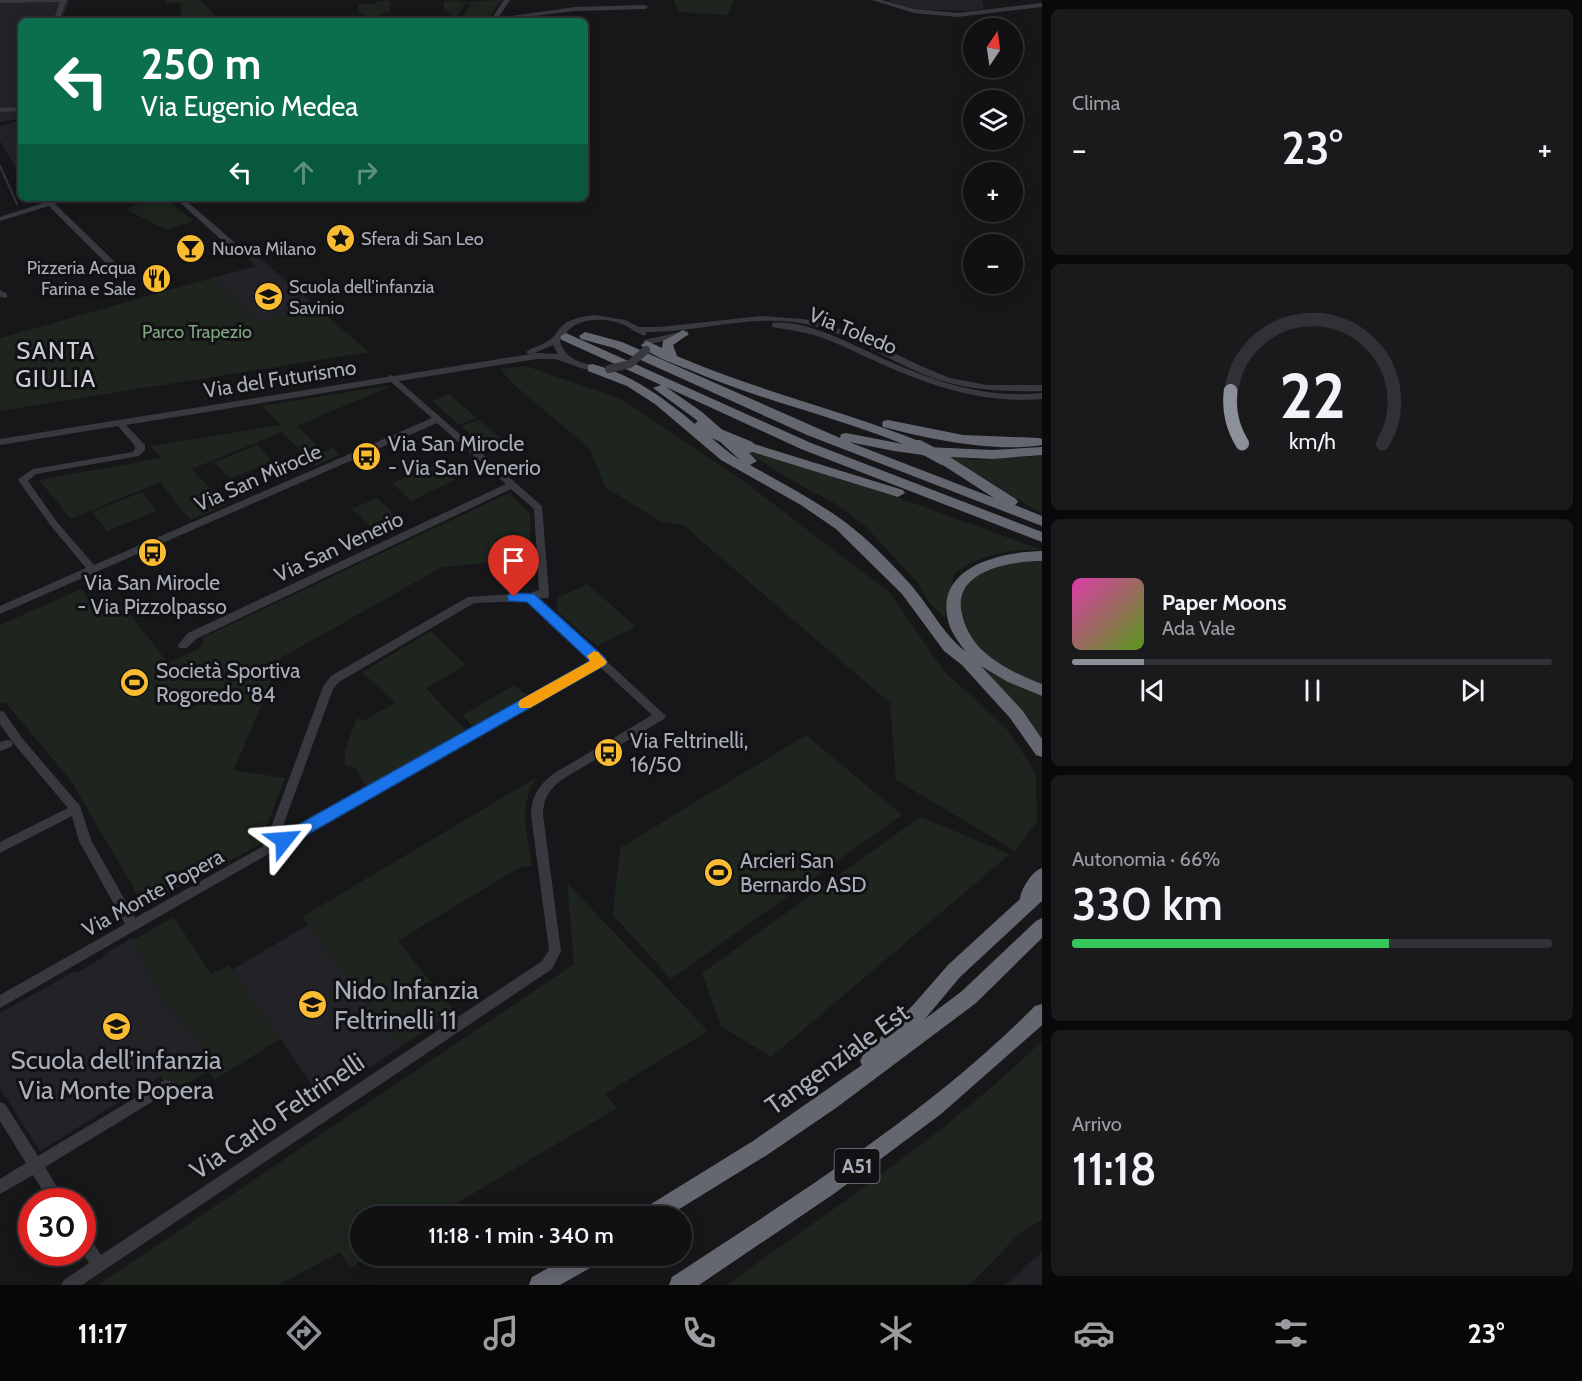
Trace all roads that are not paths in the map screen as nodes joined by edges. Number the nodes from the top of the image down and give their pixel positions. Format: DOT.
graph roads {
  1 [pos="65,0"];
  2 [pos="507,0"];
  3 [pos="878,0"];
  4 [pos="0,2"];
  5 [pos="1042,5"];
  6 [pos="645,7"];
  7 [pos="57,18"];
  8 [pos="495,18"];
  9 [pos="509,18"];
  10 [pos="18,108"];
  11 [pos="0,110"];
  12 [pos="51,201"];
  13 [pos="181,201"];
  14 [pos="0,217"];
  15 [pos="238,250"];
  16 [pos="114,266"];
  17 [pos="639,329"];
  18 [pos="679,331"];
  19 [pos="565,333"];
  20 [pos="585,336"];
  21 [pos="647,346"];
  22 [pos="599,352"];
  23 [pos="671,357"];
  24 [pos="566,359"];
  25 [pos="592,368"];
  26 [pos="390,377"];
  27 [pos="644,379"];
  28 [pos="1042,388"];
  29 [pos="1042,396"];
  30 [pos="657,400"];
  31 [pos="782,400"];
  32 [pos="777,416"];
  33 [pos="438,419"];
  34 [pos="120,423"];
  35 [pos="0,435"];
  36 [pos="0,442"];
  37 [pos="1042,442"];
  38 [pos="1042,451"];
  39 [pos="513,484"];
  40 [pos="1042,520"];
  41 [pos="1042,528"];
  42 [pos="1000,529"];
  43 [pos="1042,537"];
  44 [pos="1042,545"];
  45 [pos="1042,556"];
  46 [pos="93,570"];
  47 [pos="544,590"];
  48 [pos="530,597"];
  49 [pos="0,610"];
  50 [pos="544,611"];
  51 [pos="183,645"];
  52 [pos="967,661"];
  53 [pos="600,662"];
  54 [pos="1042,690"];
  55 [pos="0,715"];
  56 [pos="1042,751"];
  57 [pos="76,809"];
  58 [pos="274,836"];
  59 [pos="0,848"];
  60 [pos="1042,875"];
  61 [pos="1042,890"];
  62 [pos="1016,916"];
  63 [pos="133,926"];
  64 [pos="1042,926"];
  65 [pos="0,1002"];
  66 [pos="1042,1012"];
  67 [pos="1042,1021"];
  68 [pos="1023,1033"];
  69 [pos="165,1086"];
  70 [pos="829,1101"];
  71 [pos="0,1109"];
  72 [pos="35,1165"];
  73 [pos="0,1187"];
  74 [pos="50,1188"];
  75 [pos="666,1206"];
  76 [pos="96,1261"];
  77 [pos="98,1264"];
  78 [pos="572,1266"];
  79 [pos="69,1285"];
  80 [pos="540,1285"];
  81 [pos="680,1285"];
  1 -- 4 [label="street"];
  1 -- 7 [label="street"];
  2 -- 8 [label="street"];
  3 -- 5 [label="street"];
  6 -- 9 [label="street"];
  10 -- 11 [label="street"];
  12 -- 14 [label="street"];
  12 -- 16 [label="street"];
  13 -- 15 [label="street"];
  17 -- 18 [label="street, Via Toledo"];
  17 -- 19 [label="street, Via del Futurismo"];
  17 -- 21 [label="street"];
  18 -- 21 [label="street, Via Toledo"];
  18 -- 23 [label="highway"];
  18 -- 28 [label="street, Via Toledo"];
  18 -- 29 [label="street, Via Toledo"];
  19 -- 20 [label="highway"];
  19 -- 22 [label="highway"];
  19 -- 24 [label="street"];
  19 -- 26 [label="street, Via del Futurismo"];
  20 -- 32 [label="highway"];
  20 -- 41 [label="highway"];
  21 -- 23 [label="highway"];
  21 -- 25 [label="street, Via del Futurismo, bridge"];
  22 -- 27 [label="highway"];
  22 -- 43 [label="highway"];
  23 -- 31 [label="highway"];
  24 -- 25 [label="street, Via del Futurismo"];
  24 -- 26 [label="street, Via del Futurismo"];
  25 -- 30 [label="highway"];
  26 -- 33 [label="street"];
  26 -- 34 [label="street, Via del Futurismo"];
  26 -- 35 [label="street, Via del Futurismo"];
  27 -- 42 [label="highway"];
  27 -- 52 [label="highway"];
  30 -- 42 [label="highway, bridge"];
  30 -- 52 [label="highway"];
  31 -- 37 [label="highway"];
  31 -- 40 [label="highway, bridge"];
  32 -- 38 [label="highway"];
  32 -- 40 [label="highway"];
  33 -- 39 [label="street"];
  33 -- 46 [label="street, Via San Mirocle"];
  34 -- 36 [label="street, Via del Futurismo"];
  34 -- 46 [label="street"];
  39 -- 47 [label="street"];
  39 -- 51 [label="street, Via San Venerio"];
  42 -- 44 [label="highway"];
  45 -- 54 [label="highway"];
  46 -- 49 [label="street, Via San Mirocle"];
  47 -- 48 [label="street"];
  47 -- 50 [label="street"];
  48 -- 50 [label="street"];
  48 -- 58 [label="street"];
  50 -- 53 [label="street"];
  52 -- 56 [label="highway"];
  53 -- 58 [label="street"];
  53 -- 77 [label="street, Via Carlo Feltrinelli"];
  55 -- 57 [label="street"];
  57 -- 59 [label="street"];
  57 -- 63 [label="street"];
  58 -- 63 [label="street, Via Monte Popera"];
  60 -- 62 [label="highway"];
  61 -- 62 [label="highway"];
  62 -- 70 [label="highway"];
  63 -- 65 [label="street, Via Monte Popera"];
  64 -- 70 [label="highway, Tangenziale Est"];
  66 -- 68 [label="highway, A51"];
  67 -- 68 [label="highway"];
  68 -- 81 [label="highway, A51"];
  69 -- 72 [label="street"];
  70 -- 75 [label="highway, Tangenziale Est"];
  71 -- 72 [label="street"];
  72 -- 73 [label="street"];
  72 -- 74 [label="street"];
  76 -- 77 [label="street"];
  77 -- 79 [label="street, Via Carlo Feltrinelli"];
  78 -- 80 [label="highway"];
}
